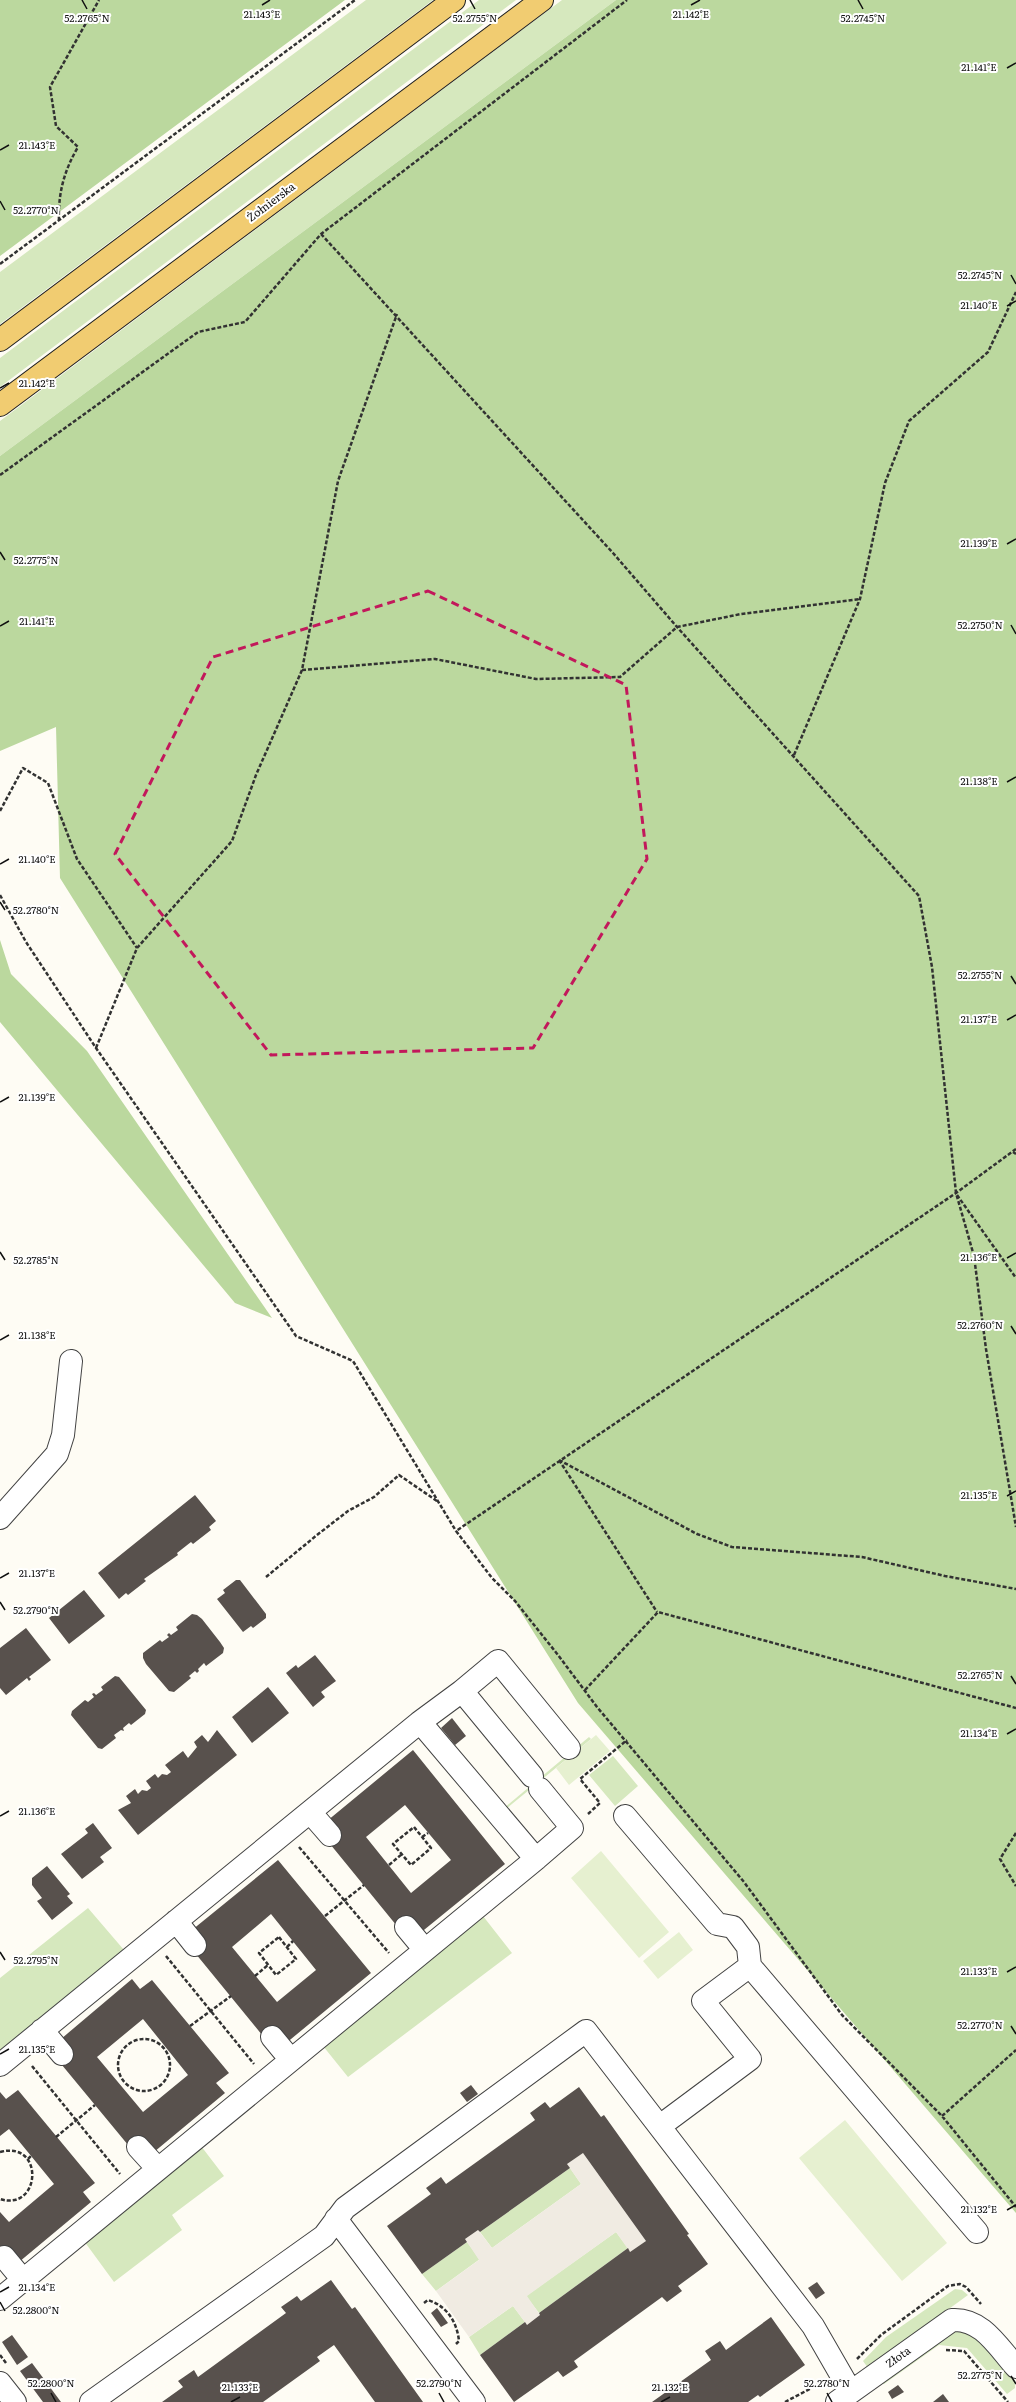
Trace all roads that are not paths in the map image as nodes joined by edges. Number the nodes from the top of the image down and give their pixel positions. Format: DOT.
graph roads {
  1 [pos="454,0"];
  2 [pos="542,0"];
  3 [pos="0,340"];
  4 [pos="0,405"];
  5 [pos="71,1361"];
  6 [pos="0,1518"];
  7 [pos="462,1691"];
  8 [pos="420,1722"];
  9 [pos="569,1748"];
  10 [pos="310,1812"];
  11 [pos="624,1816"];
  12 [pos="330,1835"];
  13 [pos="536,1859"];
  14 [pos="176,1921"];
  15 [pos="406,1927"];
  16 [pos="195,1945"];
  17 [pos="425,1950"];
  18 [pos="750,1966"];
  19 [pos="42,2030"];
  20 [pos="272,2037"];
  21 [pos="62,2054"];
  22 [pos="291,2060"];
  23 [pos="0,2065"];
  24 [pos="660,2126"];
  25 [pos="138,2147"];
  26 [pos="158,2169"];
  27 [pos="336,2219"];
  28 [pos="977,2232"];
  29 [pos="4,2257"];
  30 [pos="24,2280"];
  31 [pos="1,2295"];
  32 [pos="1016,2367"];
  33 [pos="0,2383"];
  34 [pos="843,2398"];
  35 [pos="15,2402"];
  36 [pos="91,2402"];
  37 [pos="474,2402"];
  1 -- 3 [label="main road"];
  2 -- 4 [label="main road, Żołnierska"];
  5 -- 6 [label="street"];
  7 -- 8 [label="street"];
  7 -- 9 [label="street"];
  7 -- 13 [label="street"];
  8 -- 10 [label="street"];
  8 -- 13 [label="street"];
  10 -- 12 [label="street"];
  10 -- 14 [label="street"];
  11 -- 18 [label="street"];
  13 -- 17 [label="street"];
  14 -- 16 [label="street"];
  14 -- 19 [label="street"];
  15 -- 17 [label="street"];
  17 -- 22 [label="street"];
  18 -- 24 [label="street"];
  18 -- 28 [label="street"];
  19 -- 21 [label="street"];
  19 -- 23 [label="street"];
  20 -- 22 [label="street"];
  22 -- 26 [label="street"];
  24 -- 27 [label="street"];
  24 -- 34 [label="street"];
  25 -- 26 [label="street"];
  26 -- 30 [label="street"];
  27 -- 36 [label="street"];
  27 -- 37 [label="street"];
  29 -- 30 [label="street"];
  30 -- 31 [label="street"];
  32 -- 34 [label="street, Złota"];
  33 -- 35 [label="street"];
}
